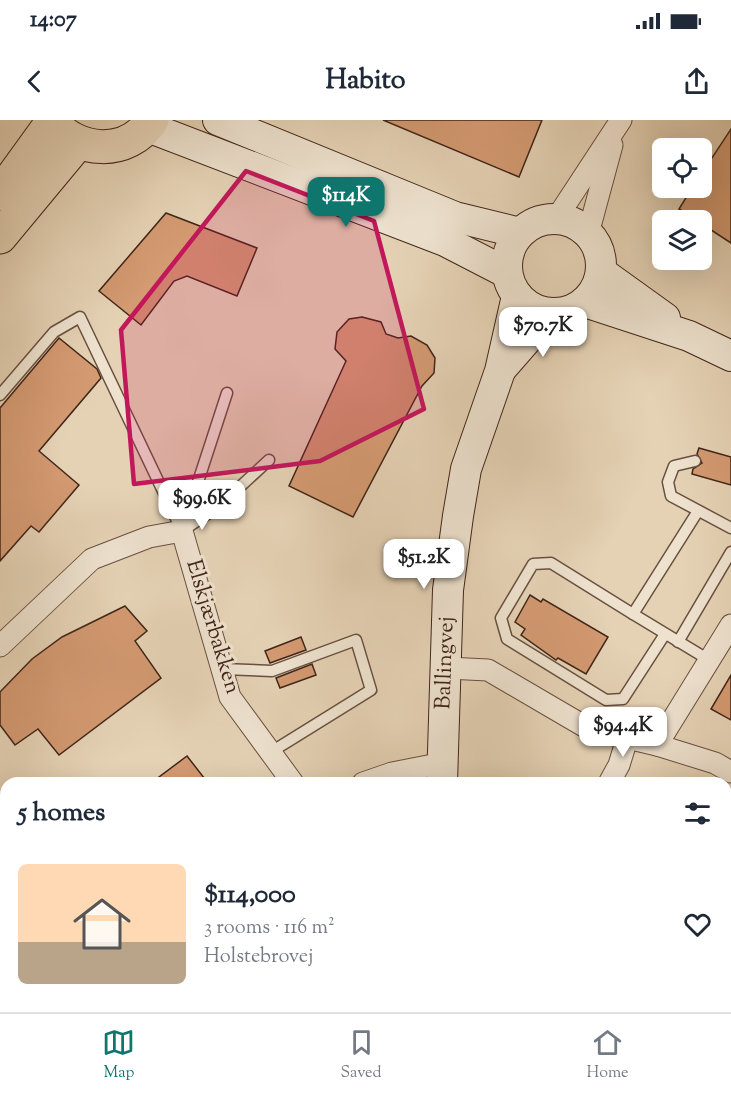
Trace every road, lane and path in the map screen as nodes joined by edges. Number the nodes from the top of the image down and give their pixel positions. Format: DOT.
graph roads {
  1 [pos="218,120"];
  2 [pos="52,121"];
  3 [pos="150,123"];
  4 [pos="619,124"];
  5 [pos="78,143"];
  6 [pos="0,194"];
  7 [pos="556,219"];
  8 [pos="520,233"];
  9 [pos="588,234"];
  10 [pos="0,237"];
  11 [pos="601,272"];
  12 [pos="512,285"];
  13 [pos="585,302"];
  14 [pos="550,313"];
  15 [pos="689,336"];
  16 [pos="731,356"];
  17 [pos="500,371"];
  18 [pos="227,393"];
  19 [pos="0,395"];
  20 [pos="269,460"];
  21 [pos="695,461"];
  22 [pos="698,511"];
  23 [pos="731,528"];
  24 [pos="182,531"];
  25 [pos="731,552"];
  26 [pos="633,614"];
  27 [pos="731,625"];
  28 [pos="665,634"];
  29 [pos="678,642"];
  30 [pos="0,646"];
  31 [pos="709,660"];
  32 [pos="447,668"];
  33 [pos="222,669"];
  34 [pos="627,739"];
  35 [pos="657,745"];
  36 [pos="271,752"];
  37 [pos="731,772"];
  38 [pos="443,773"];
  39 [pos="289,777"];
  40 [pos="379,777"];
  41 [pos="612,777"];
  1 -- 8 [label="main road"];
  2 -- 5 [label="main road"];
  2 -- 6 [label="main road"];
  3 -- 5 [label="main road"];
  3 -- 12 [label="main road"];
  4 -- 7 [label="street"];
  4 -- 9 [label="street"];
  5 -- 10 [label="main road"];
  7 -- 8 [label="main road"];
  7 -- 9 [label="main road"];
  8 -- 12 [label="main road"];
  9 -- 11 [label="main road"];
  11 -- 13 [label="main road"];
  11 -- 15 [label="main road"];
  12 -- 14 [label="main road"];
  12 -- 17 [label="main road, Ballingvej"];
  13 -- 14 [label="main road"];
  13 -- 15 [label="main road"];
  14 -- 17 [label="main road, Ballingvej"];
  15 -- 16 [label="main road"];
  17 -- 32 [label="main road, Ballingvej"];
  18 -- 24 [label="lane"];
  19 -- 24 [label="lane"];
  20 -- 24 [label="lane"];
  21 -- 22 [label="lane"];
  22 -- 23 [label="lane"];
  22 -- 26 [label="lane"];
  24 -- 30 [label="street, Elskjærbakken"];
  24 -- 33 [label="street, Elskjærbakken"];
  25 -- 29 [label="lane"];
  26 -- 28 [label="lane"];
  26 -- 28 [label="lane"];
  27 -- 31 [label="street"];
  28 -- 29 [label="lane"];
  29 -- 31 [label="lane"];
  31 -- 35 [label="street"];
  32 -- 34 [label="street"];
  32 -- 38 [label="main road, Ballingvej"];
  33 -- 36 [label="street, Elskjærbakken"];
  33 -- 36 [label="lane"];
  34 -- 35 [label="street"];
  34 -- 41 [label="street"];
  35 -- 37 [label="street"];
  36 -- 39 [label="street, Elskjærbakken"];
  38 -- 40 [label="street"];
}
